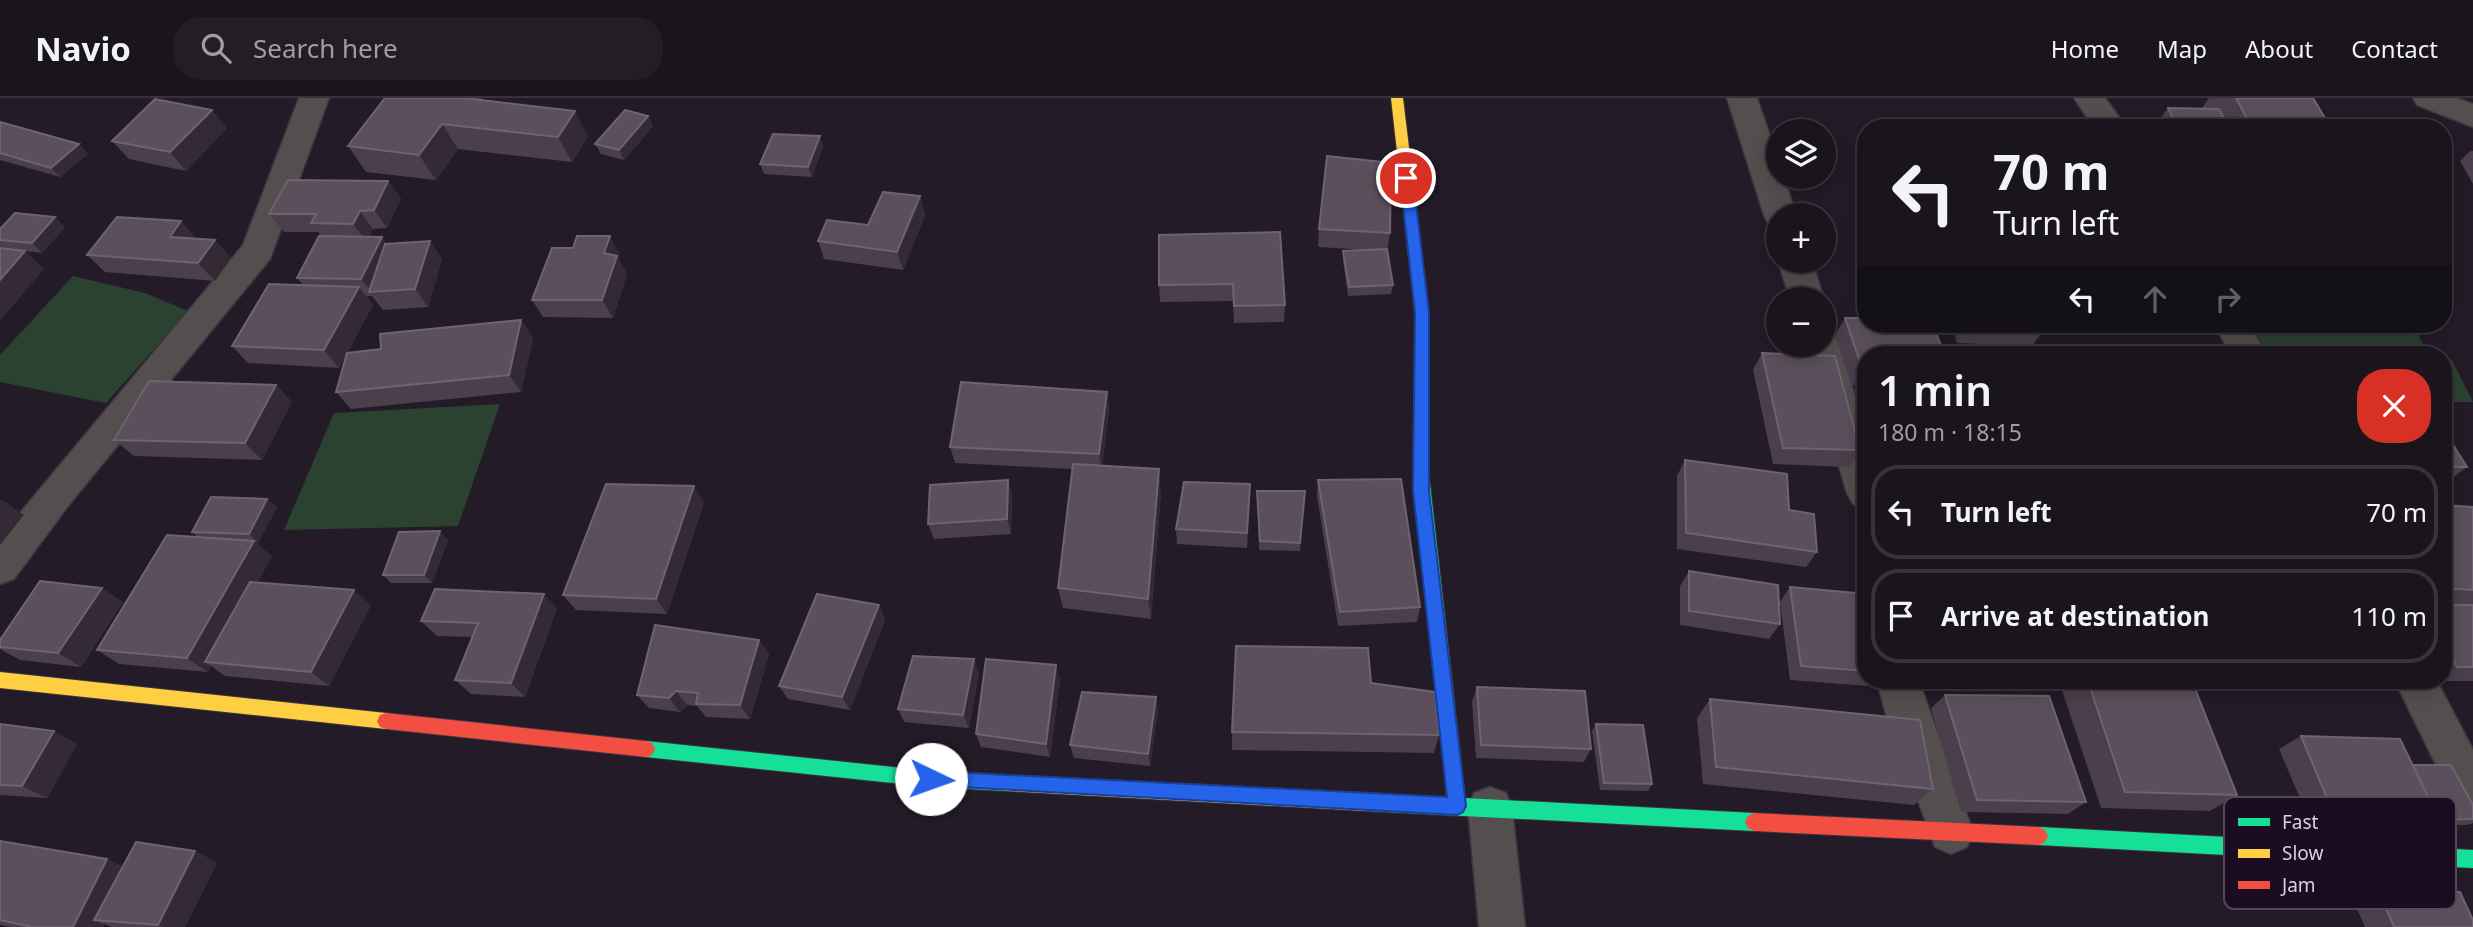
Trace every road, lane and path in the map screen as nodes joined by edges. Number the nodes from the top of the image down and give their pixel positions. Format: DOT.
graph roads {
  1 [pos="314,98"];
  2 [pos="1397,98"];
  3 [pos="1742,98"];
  4 [pos="2089,98"];
  5 [pos="2428,98"];
  6 [pos="2473,116"];
  7 [pos="2104,119"];
  8 [pos="1776,203"];
  9 [pos="1825,357"];
  10 [pos="1857,463"];
  11 [pos="0,567"];
  12 [pos="0,680"];
  13 [pos="1900,689"];
  14 [pos="2420,689"];
  15 [pos="2473,795"];
  16 [pos="1473,807"];
  17 [pos="1951,832"];
  18 [pos="2224,846"];
  19 [pos="1502,927"];
  1 -- 11 [label="street"];
  2 -- 16 [label="street"];
  3 -- 8 [label="street"];
  4 -- 7 [label="street"];
  5 -- 6 [label="street"];
  9 -- 10 [label="street"];
  12 -- 16 [label="street"];
  13 -- 17 [label="street"];
  14 -- 15 [label="street"];
  16 -- 17 [label="street"];
  16 -- 19 [label="street"];
  17 -- 18 [label="street"];
}
